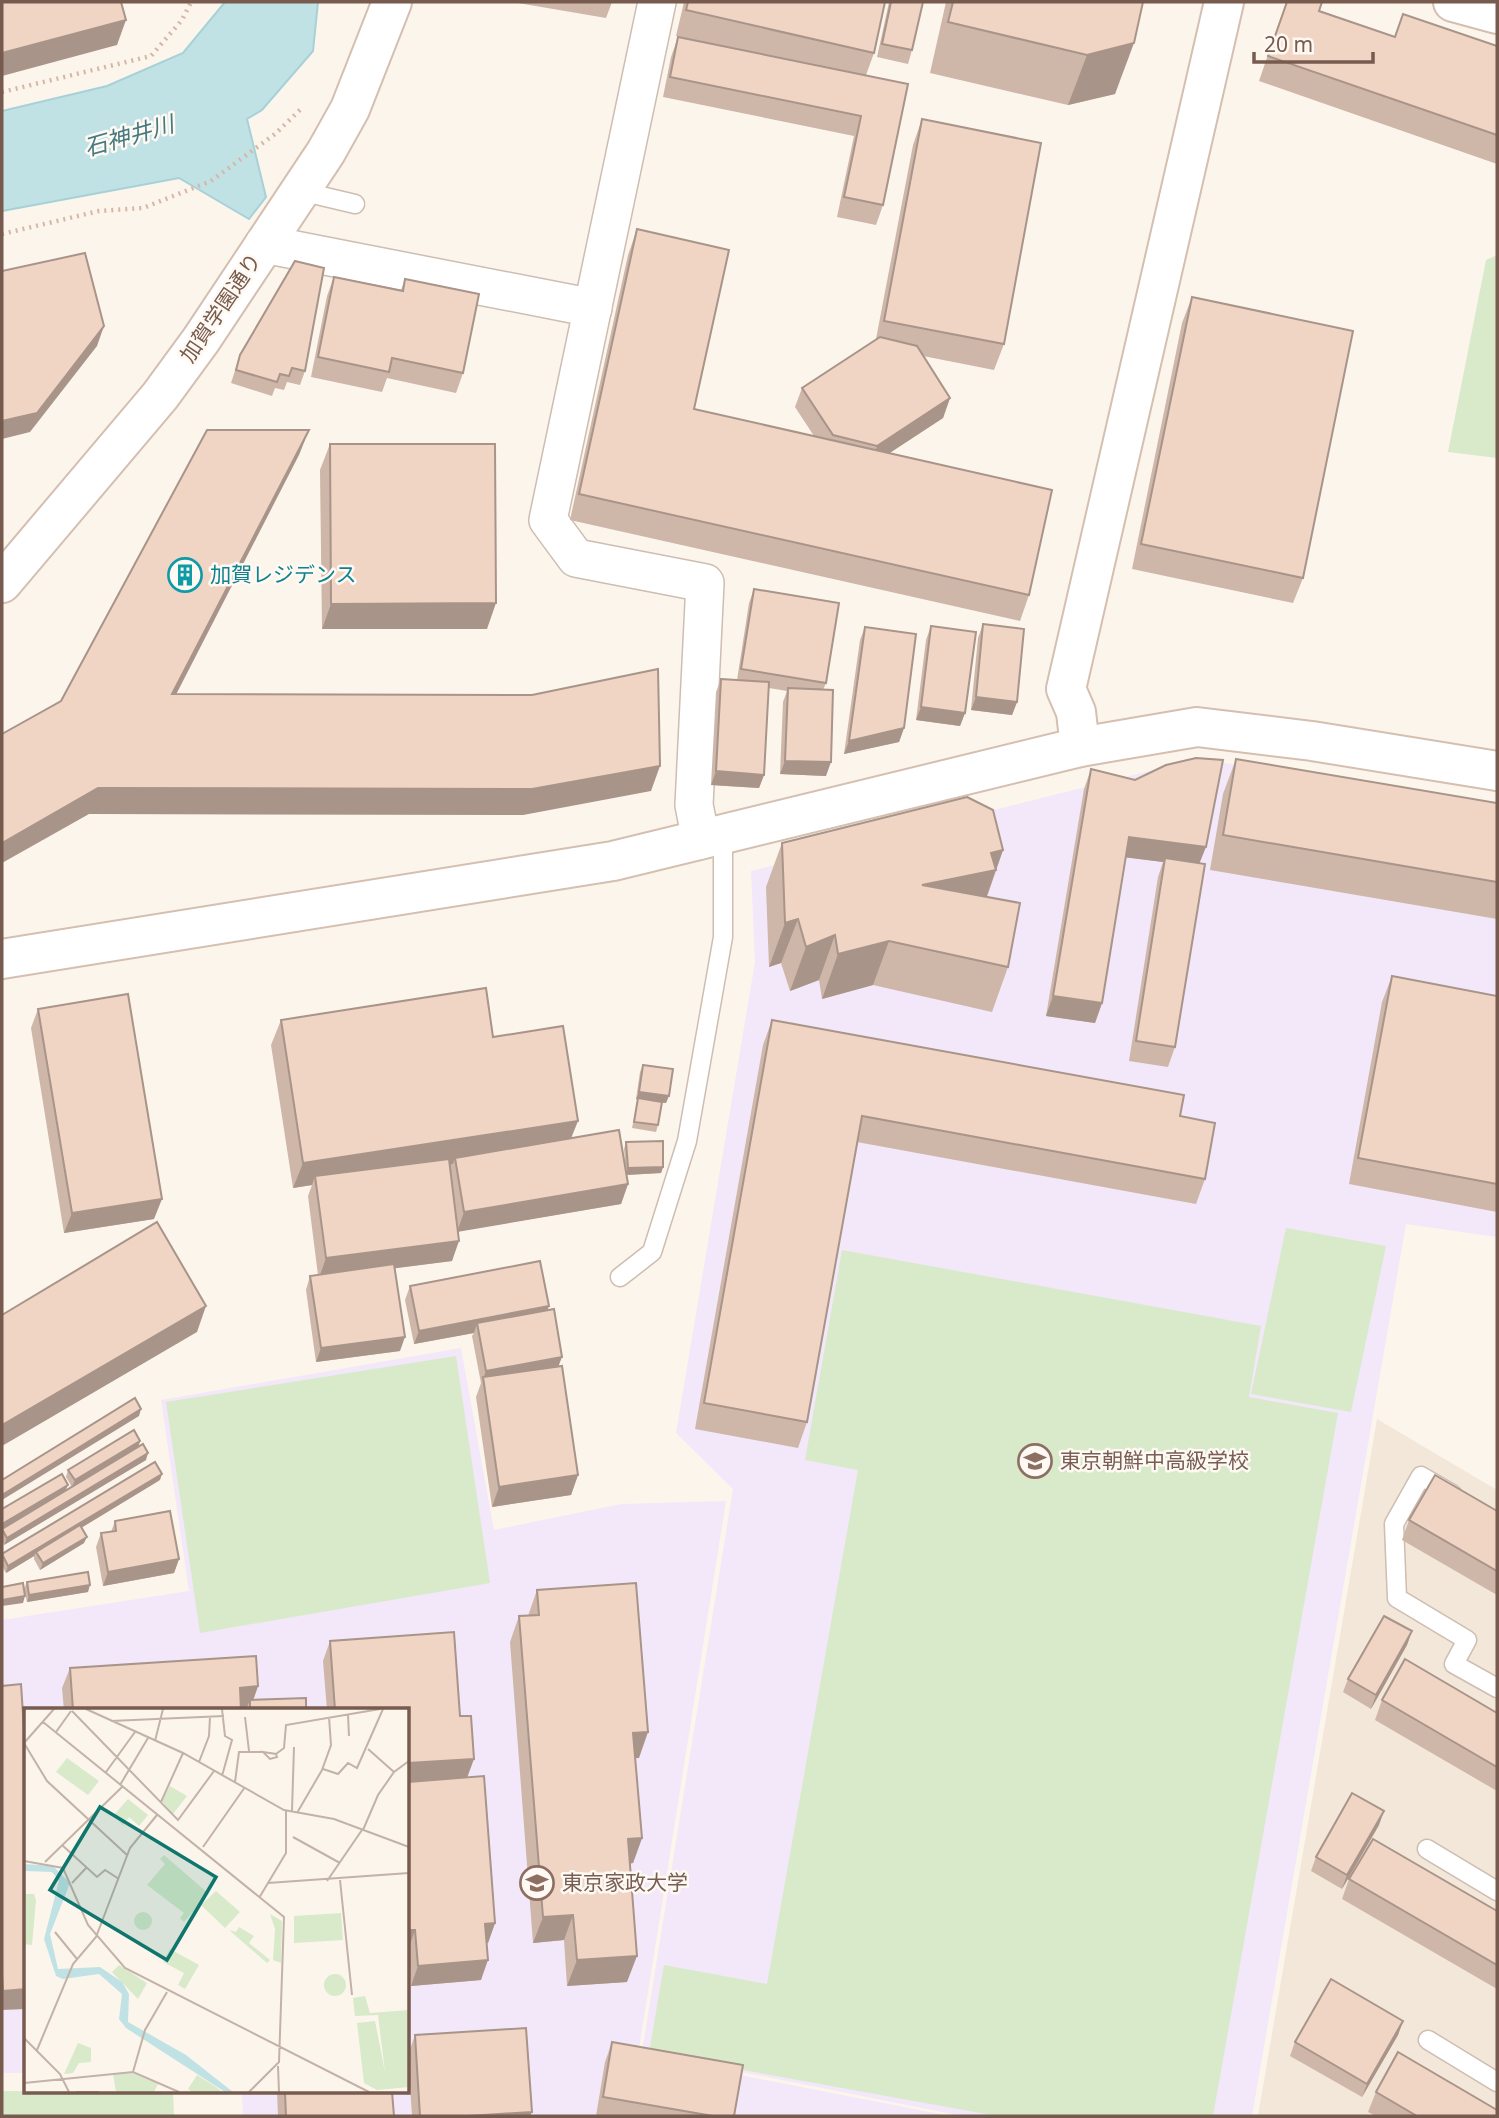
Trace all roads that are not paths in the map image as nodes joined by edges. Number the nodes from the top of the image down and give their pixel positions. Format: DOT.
graph roads {
  1 [pos="392,2"];
  2 [pos="657,2"];
  3 [pos="1224,2"];
  4 [pos="1453,2"];
  5 [pos="1497,14"];
  6 [pos="300,191"];
  7 [pos="355,204"];
  8 [pos="264,244"];
  9 [pos="593,308"];
  10 [pos="2,583"];
  11 [pos="1080,747"];
  12 [pos="1497,771"];
  13 [pos="712,837"];
  14 [pos="2,959"];
  15 [pos="620,1277"];
  16 [pos="1465,1502"];
  17 [pos="1497,1688"];
  18 [pos="1427,1850"];
  19 [pos="1497,1891"];
  20 [pos="1428,2040"];
  21 [pos="1497,2082"];
  1 -- 6 [label="street, 加賀学園通り"];
  2 -- 9 [label="street"];
  3 -- 11 [label="street"];
  4 -- 5 [label="street"];
  6 -- 7 [label="lane"];
  6 -- 8 [label="street, 加賀学園通り"];
  8 -- 9 [label="street"];
  8 -- 10 [label="street, 加賀学園通り"];
  9 -- 13 [label="street"];
  11 -- 12 [label="street"];
  11 -- 13 [label="street"];
  13 -- 14 [label="street"];
  13 -- 15 [label="lane"];
  16 -- 17 [label="lane"];
  18 -- 19 [label="lane"];
  20 -- 21 [label="lane"];
}
